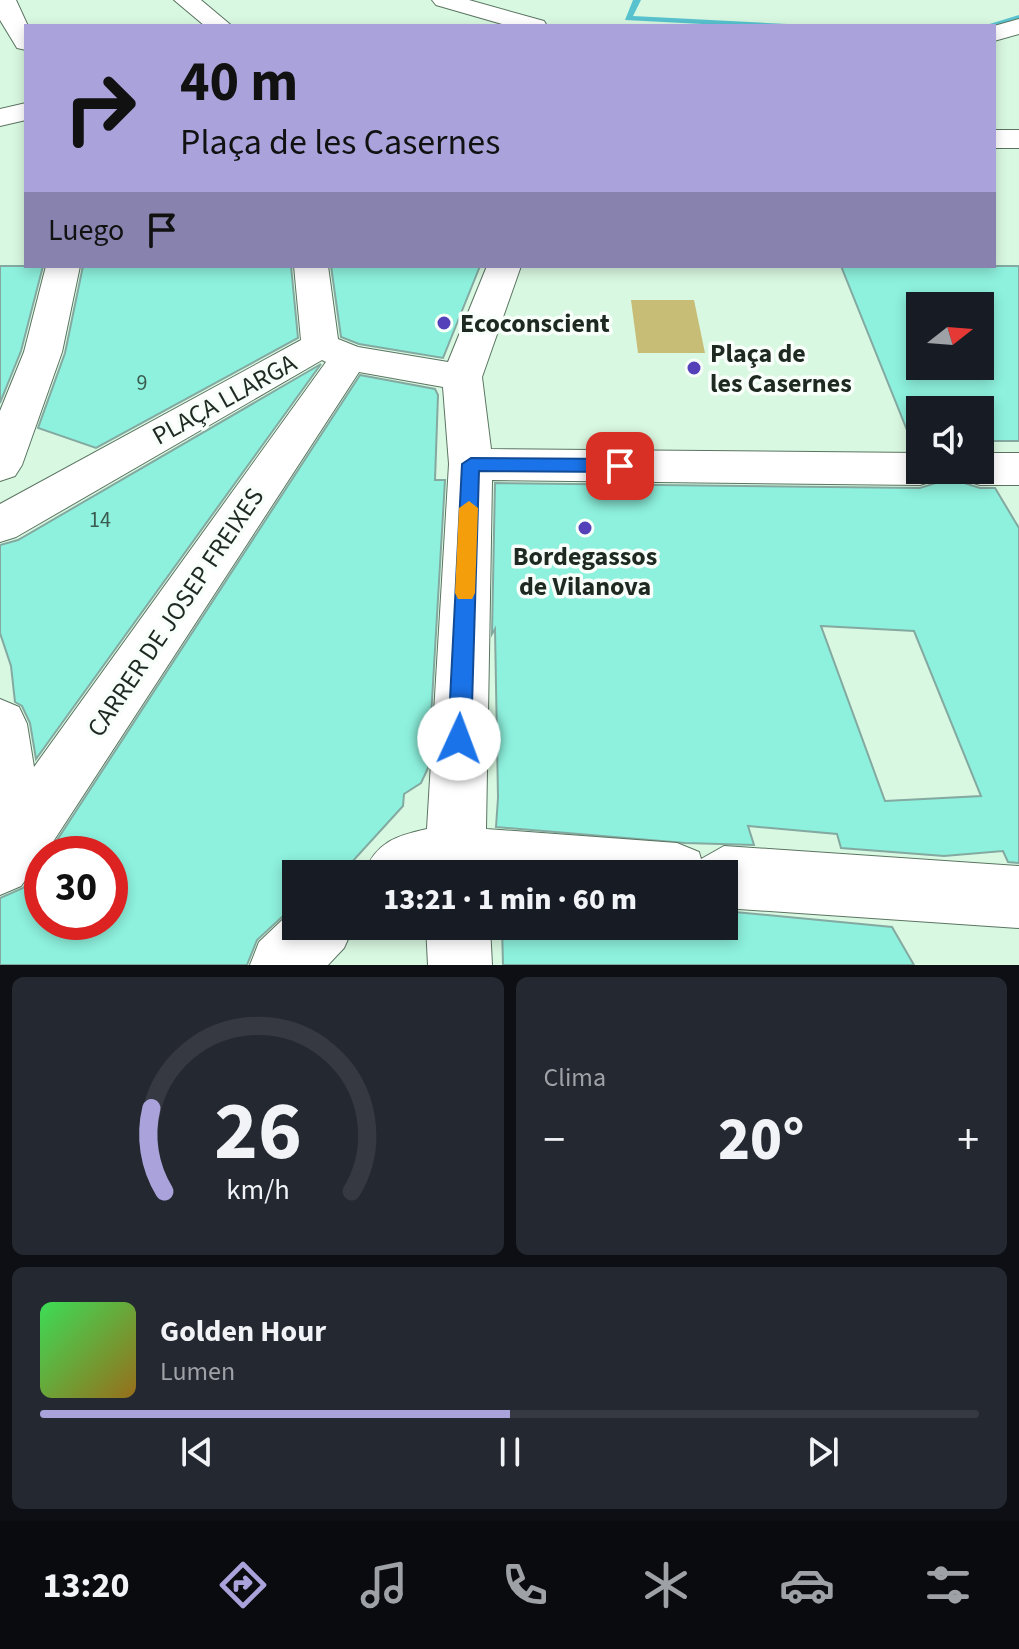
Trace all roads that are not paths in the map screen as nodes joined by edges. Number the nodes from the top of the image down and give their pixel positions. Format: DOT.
graph roads {
  1 [pos="4,0"];
  2 [pos="186,0"];
  3 [pos="444,0"];
  4 [pos="217,24"];
  5 [pos="528,24"];
  6 [pos="1019,26"];
  7 [pos="996,33"];
  8 [pos="24,40"];
  9 [pos="24,112"];
  10 [pos="0,118"];
  11 [pos="996,139"];
  12 [pos="1019,139"];
  13 [pos="63,268"];
  14 [pos="312,268"];
  15 [pos="503,268"];
  16 [pos="335,352"];
  17 [pos="462,377"];
  18 [pos="471,464"];
  19 [pos="0,465"];
  20 [pos="906,469"];
  21 [pos="994,469"];
  22 [pos="1019,469"];
  23 [pos="0,525"];
  24 [pos="0,724"];
  25 [pos="13,848"];
  26 [pos="454,860"];
  27 [pos="738,878"];
  28 [pos="1019,897"];
  29 [pos="308,940"];
  30 [pos="459,940"];
  31 [pos="282,965"];
  32 [pos="460,965"];
  1 -- 8 [label="street"];
  2 -- 4 [label="street"];
  3 -- 5 [label="street"];
  6 -- 7 [label="street"];
  9 -- 10 [label="street"];
  11 -- 12 [label="street"];
  13 -- 19 [label="street"];
  14 -- 16 [label="street"];
  15 -- 17 [label="street"];
  16 -- 17 [label="street"];
  16 -- 23 [label="street, PLAÇA LLARGA"];
  16 -- 25 [label="street, CARRER DE JOSEP FREIXES"];
  17 -- 18 [label="street"];
  18 -- 20 [label="street"];
  18 -- 26 [label="street"];
  21 -- 22 [label="street"];
  24 -- 25 [label="street"];
  27 -- 28 [label="street"];
  29 -- 31 [label="street"];
  30 -- 32 [label="street"];
}
